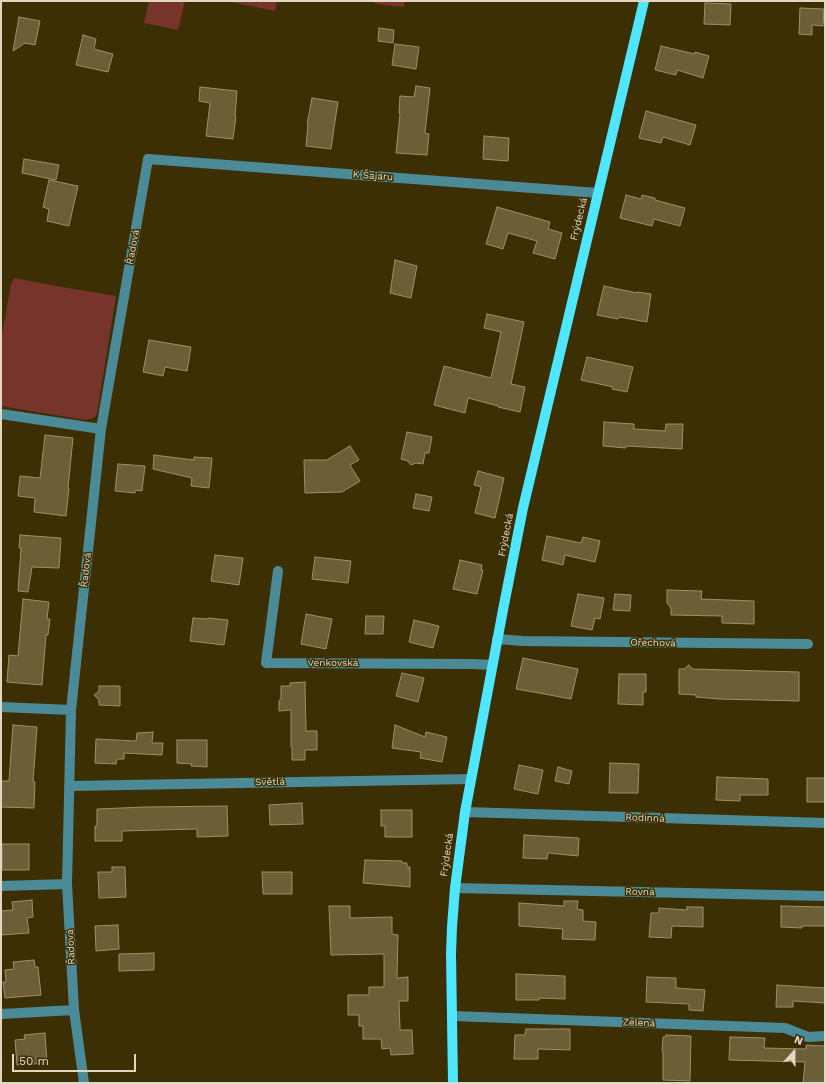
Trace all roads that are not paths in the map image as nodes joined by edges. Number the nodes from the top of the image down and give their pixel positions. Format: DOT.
graph roads {
  1 [pos="644,1"];
  2 [pos="148,159"];
  3 [pos="598,193"];
  4 [pos="1,414"];
  5 [pos="101,430"];
  6 [pos="278,571"];
  7 [pos="497,639"];
  8 [pos="808,644"];
  9 [pos="492,665"];
  10 [pos="1,707"];
  11 [pos="71,710"];
  12 [pos="471,779"];
  13 [pos="70,786"];
  14 [pos="465,812"];
  15 [pos="825,823"];
  16 [pos="67,884"];
  17 [pos="1,886"];
  18 [pos="455,888"];
  19 [pos="825,896"];
  20 [pos="74,1010"];
  21 [pos="1,1014"];
  22 [pos="452,1016"];
  23 [pos="825,1036"];
  24 [pos="84,1083"];
  25 [pos="453,1083"];
  1 -- 3 [label="main road, Frýdecká"];
  2 -- 3 [label="street, K Šajaru"];
  2 -- 5 [label="street, Řadová"];
  3 -- 7 [label="main road, Frýdecká"];
  4 -- 5 [label="street"];
  5 -- 11 [label="street, Řadová"];
  6 -- 9 [label="street, Venkovská"];
  7 -- 8 [label="street, Ořechová"];
  7 -- 9 [label="main road, Frýdecká"];
  9 -- 12 [label="main road, Frýdecká"];
  10 -- 11 [label="street"];
  11 -- 13 [label="street, Řadová"];
  12 -- 13 [label="street, Světlá"];
  12 -- 14 [label="main road, Frýdecká"];
  13 -- 16 [label="street, Řadová"];
  14 -- 15 [label="street, Rodinná"];
  14 -- 18 [label="main road, Frýdecká"];
  16 -- 17 [label="street"];
  16 -- 20 [label="street, Řadová"];
  18 -- 19 [label="street, Rovná"];
  18 -- 22 [label="main road, Frýdecká"];
  20 -- 21 [label="street"];
  20 -- 24 [label="street, Řadová"];
  22 -- 23 [label="street, Zelená"];
  22 -- 25 [label="main road, Frýdecká"];
}
